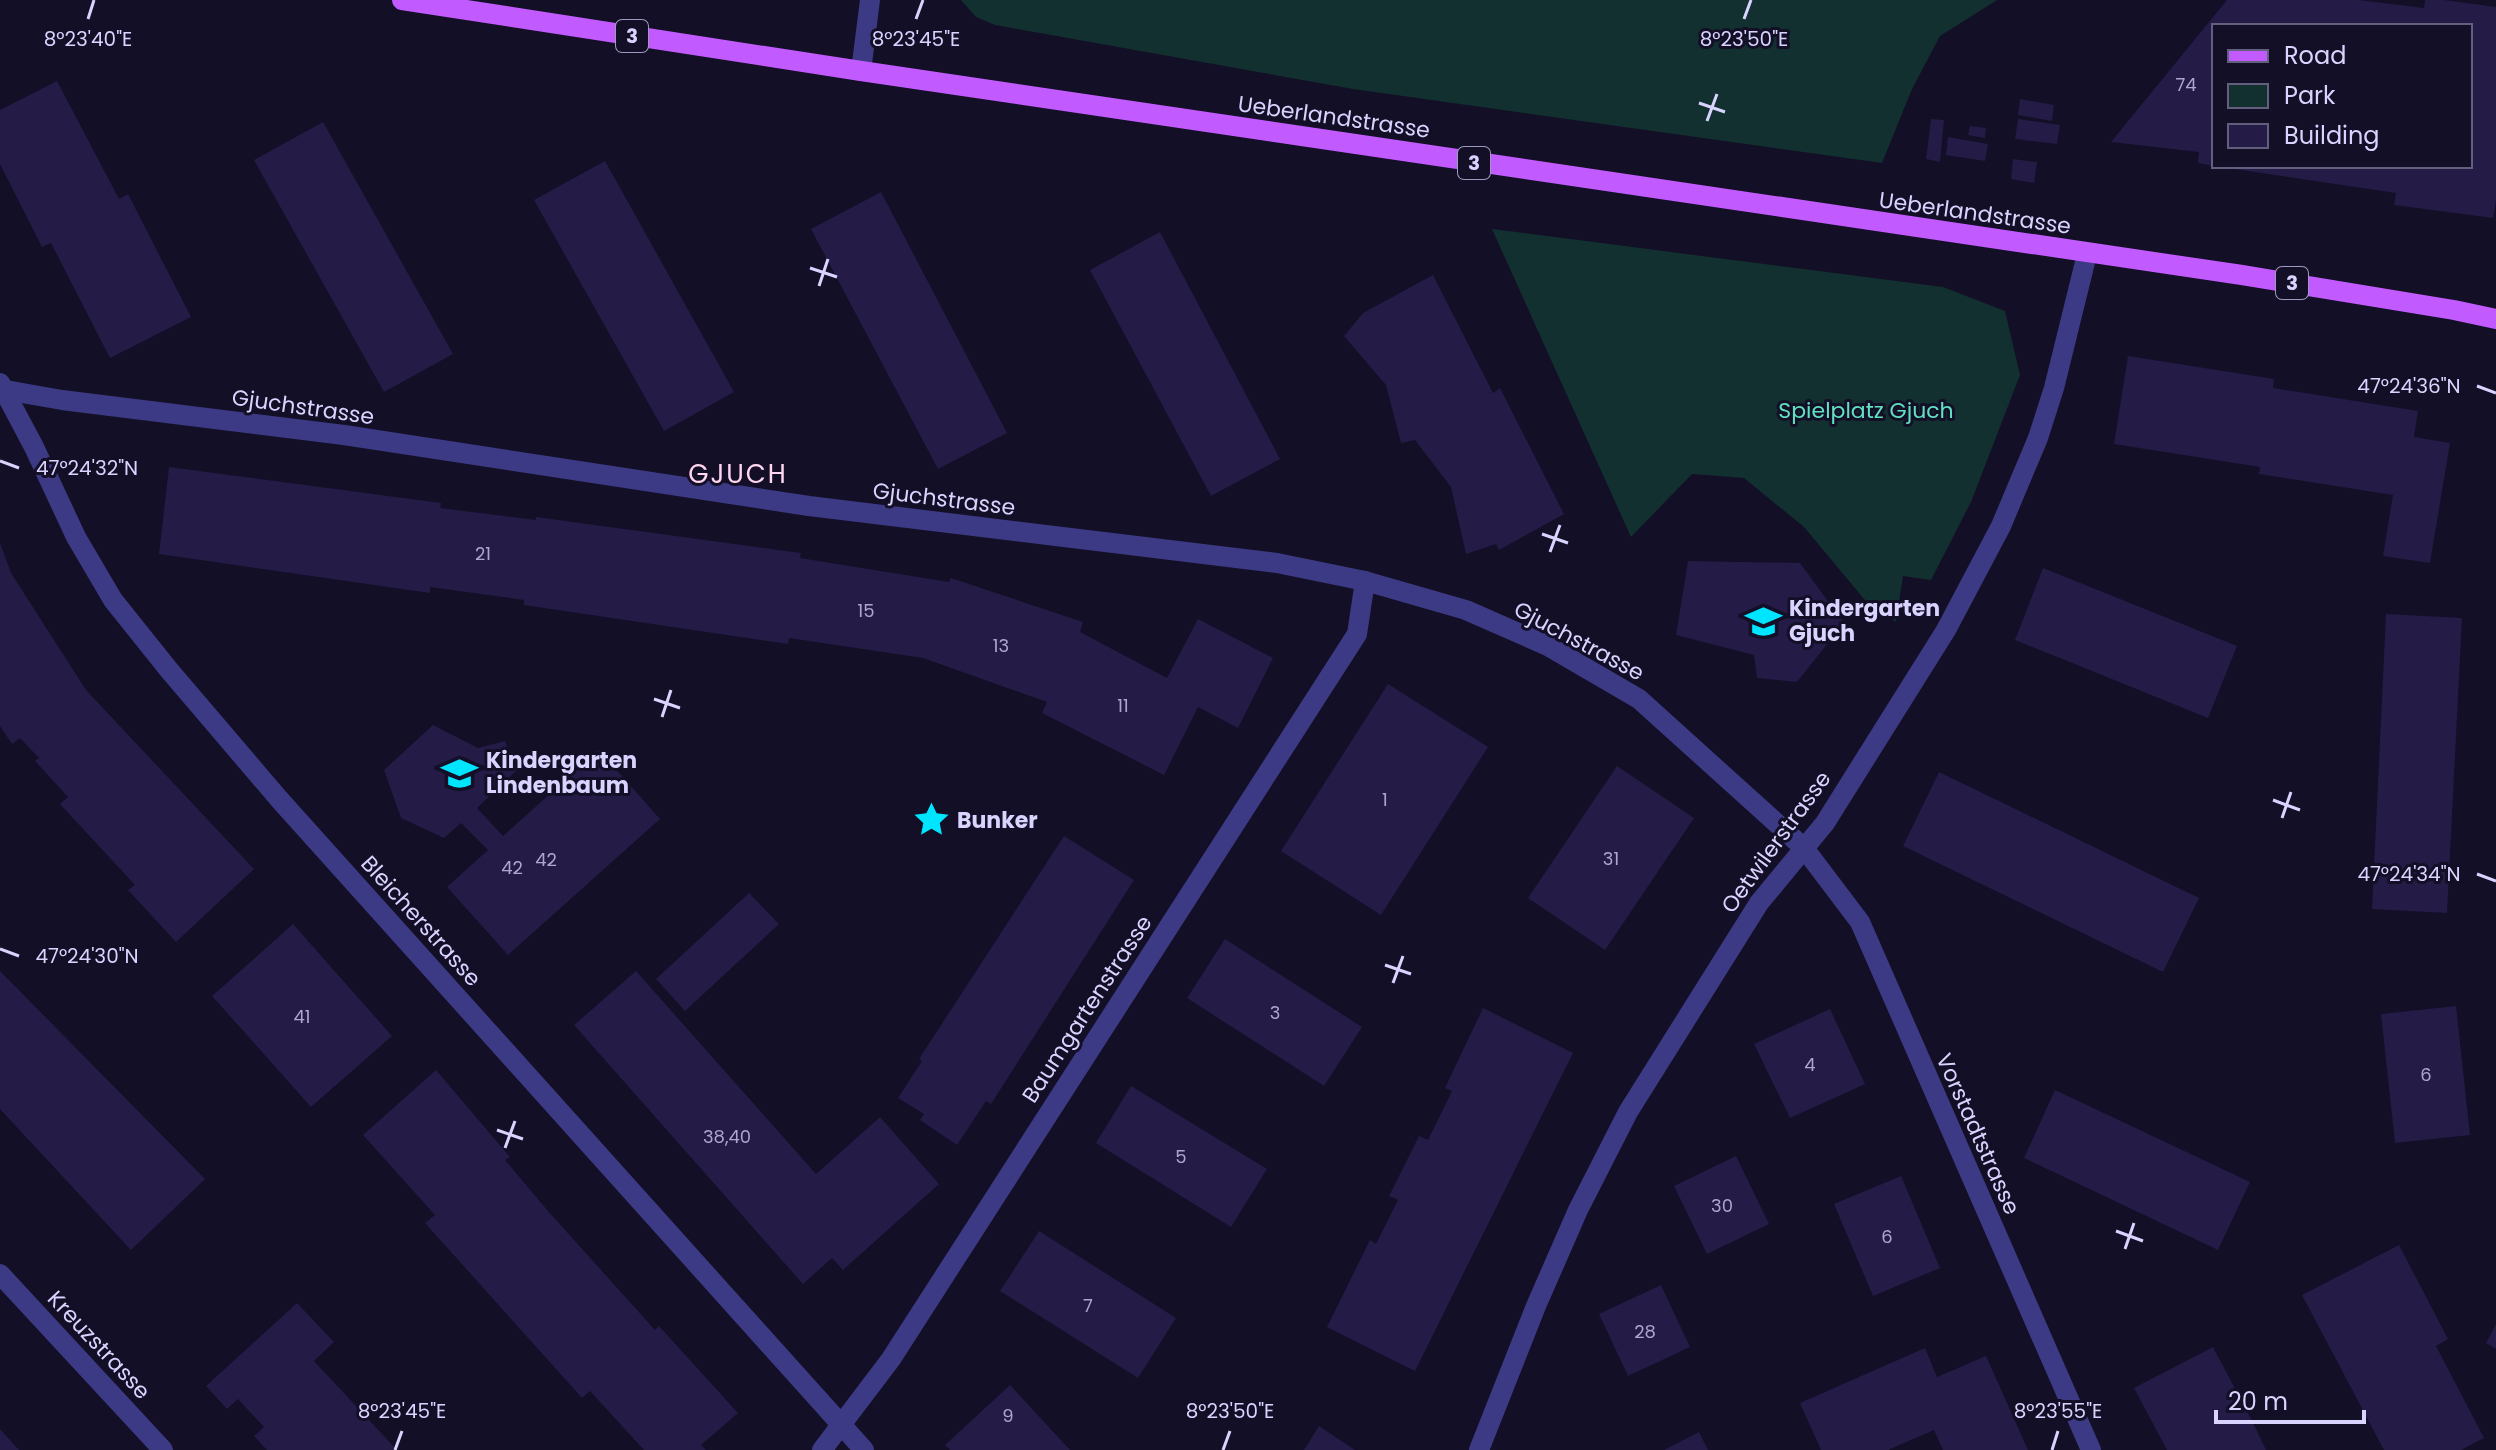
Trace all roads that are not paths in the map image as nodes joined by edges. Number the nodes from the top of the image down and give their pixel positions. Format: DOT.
graph roads {
  1 [pos="402,0"];
  2 [pos="870,0"];
  3 [pos="861,71"];
  4 [pos="2087,254"];
  5 [pos="2496,319"];
  6 [pos="1,387"];
  7 [pos="1365,581"];
  8 [pos="1804,848"];
  9 [pos="0,1274"];
  10 [pos="840,1424"];
  11 [pos="163,1450"];
  12 [pos="822,1450"];
  13 [pos="864,1450"];
  14 [pos="1479,1450"];
  15 [pos="2091,1450"];
  1 -- 3 [label="main road, Ueberlandstrasse / 3"];
  2 -- 3 [label="street"];
  3 -- 4 [label="main road, Ueberlandstrasse / 3"];
  4 -- 5 [label="main road, Ueberlandstrasse / 3"];
  4 -- 8 [label="street, Oetwilerstrasse"];
  6 -- 7 [label="street, Gjuchstrasse"];
  6 -- 10 [label="street, Bleicherstrasse"];
  7 -- 8 [label="street, Gjuchstrasse"];
  7 -- 10 [label="street, Baumgartenstrasse"];
  8 -- 14 [label="street, Oetwilerstrasse"];
  8 -- 15 [label="street, Vorstadtstrasse"];
  9 -- 11 [label="street, Kreuzstrasse"];
  10 -- 12 [label="street, Baumgartenstrasse"];
  10 -- 13 [label="street, Bleicherstrasse"];
}
